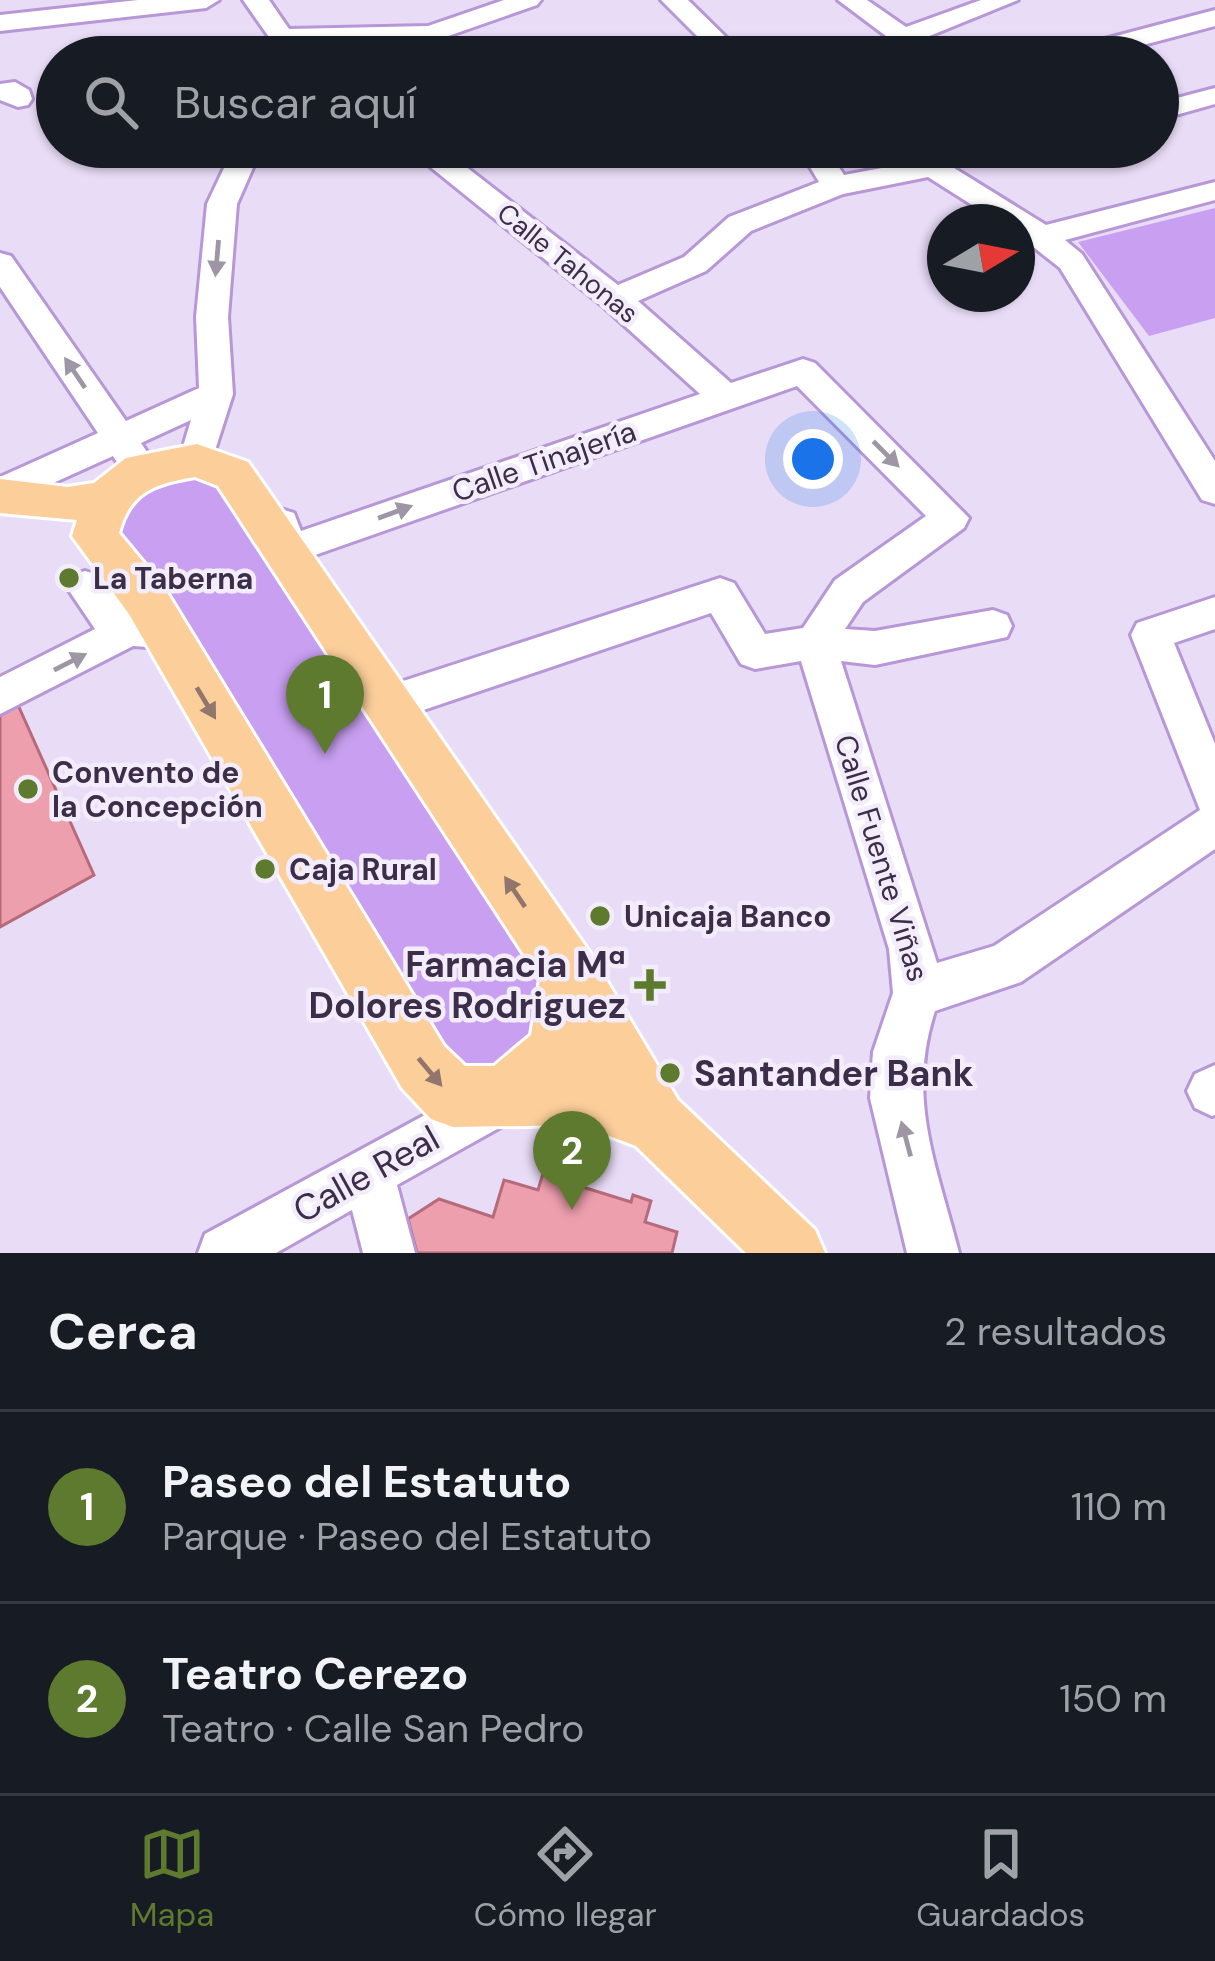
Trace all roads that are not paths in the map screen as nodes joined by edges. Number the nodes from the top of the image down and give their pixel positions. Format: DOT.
graph roads {
  1 [pos="206,0"];
  2 [pos="256,0"];
  3 [pos="528,0"];
  4 [pos="674,0"];
  5 [pos="851,0"];
  6 [pos="1005,0"];
  7 [pos="114,4"];
  8 [pos="1215,18"];
  9 [pos="0,23"];
  10 [pos="274,36"];
  11 [pos="408,36"];
  12 [pos="712,36"];
  13 [pos="901,36"];
  14 [pos="909,36"];
  15 [pos="1147,36"];
  16 [pos="1215,96"];
  17 [pos="1179,106"];
  18 [pos="238,168"];
  19 [pos="451,168"];
  20 [pos="825,168"];
  21 [pos="928,168"];
  22 [pos="935,168"];
  23 [pos="836,186"];
  24 [pos="1215,191"];
  25 [pos="1042,236"];
  26 [pos="0,263"];
  27 [pos="615,299"];
  28 [pos="216,394"];
  29 [pos="727,399"];
  30 [pos="197,460"];
  31 [pos="1215,490"];
  32 [pos="265,491"];
  33 [pos="0,496"];
  34 [pos="109,505"];
  35 [pos="285,551"];
  36 [pos="1215,614"];
  37 [pos="993,626"];
  38 [pos="144,631"];
  39 [pos="815,642"];
  40 [pos="0,698"];
  41 [pos="388,704"];
  42 [pos="1215,797"];
  43 [pos="1215,824"];
  44 [pos="569,973"];
  45 [pos="917,993"];
  46 [pos="508,1094"];
  47 [pos="656,1122"];
  48 [pos="369,1175"];
  49 [pos="224,1253"];
  50 [pos="389,1253"];
  51 [pos="792,1253"];
  52 [pos="933,1253"];
  1 -- 7 [label="street"];
  2 -- 10 [label="street"];
  3 -- 11 [label="street"];
  4 -- 12 [label="street"];
  5 -- 13 [label="street"];
  6 -- 14 [label="street"];
  7 -- 9 [label="street"];
  8 -- 15 [label="street"];
  16 -- 17 [label="street"];
  18 -- 28 [label="street, one-way"];
  19 -- 27 [label="street, Calle Tahonas"];
  20 -- 23 [label="street"];
  21 -- 23 [label="street"];
  22 -- 25 [label="street"];
  23 -- 27 [label="street"];
  24 -- 25 [label="street"];
  25 -- 31 [label="street"];
  34 -- 26 [label="street, one-way"];
  27 -- 29 [label="street, Calle Tahonas"];
  28 -- 30 [label="street"];
  28 -- 34 [label="street"];
  35 -- 29 [label="street, Calle Tinajería, one-way"];
  29 -- 39 [label="street, Calle Tinajería, one-way"];
  30 -- 34 [label="main road"];
  30 -- 35 [label="main road"];
  32 -- 35 [label="street"];
  33 -- 34 [label="main road"];
  33 -- 34 [label="street"];
  34 -- 38 [label="main road"];
  35 -- 41 [label="main road"];
  36 -- 42 [label="street"];
  37 -- 39 [label="street"];
  40 -- 38 [label="street, one-way"];
  38 -- 46 [label="main road, one-way"];
  39 -- 41 [label="street"];
  39 -- 45 [label="street, Calle Fuente Viñas"];
  44 -- 41 [label="main road, one-way"];
  43 -- 45 [label="street, Calle Fuente Viñas"];
  44 -- 46 [label="main road"];
  44 -- 47 [label="main road"];
  52 -- 45 [label="street, one-way"];
  46 -- 47 [label="main road"];
  46 -- 48 [label="street, Calle Real"];
  47 -- 51 [label="main road"];
  48 -- 49 [label="street, Calle Real"];
  48 -- 50 [label="street"];
}
